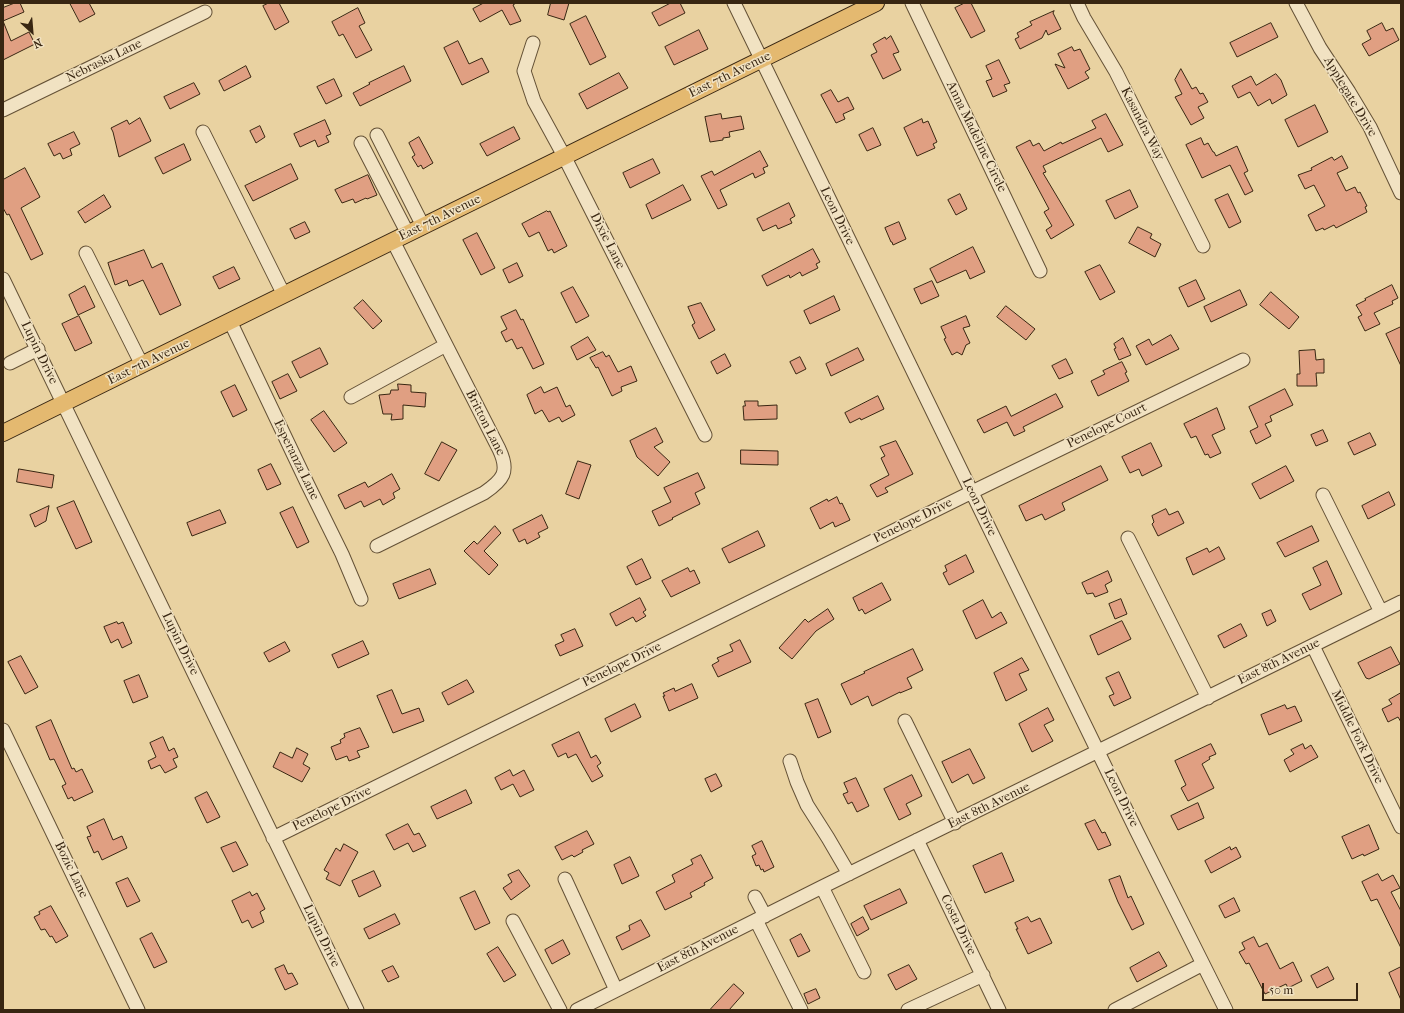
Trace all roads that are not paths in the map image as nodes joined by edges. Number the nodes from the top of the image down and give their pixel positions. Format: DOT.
graph roads {
  1 [pos="734,3"];
  2 [pos="876,3"];
  3 [pos="912,3"];
  4 [pos="1077,3"];
  5 [pos="1296,3"];
  6 [pos="205,12"];
  7 [pos="533,44"];
  8 [pos="761,59"];
  9 [pos="3,110"];
  10 [pos="202,132"];
  11 [pos="377,135"];
  12 [pos="361,143"];
  13 [pos="564,156"];
  14 [pos="1401,193"];
  15 [pos="423,226"];
  16 [pos="408,234"];
  17 [pos="393,241"];
  18 [pos="1203,246"];
  19 [pos="86,253"];
  20 [pos="1040,271"];
  21 [pos="3,279"];
  22 [pos="284,295"];
  23 [pos="8,302"];
  24 [pos="230,322"];
  25 [pos="446,345"];
  26 [pos="38,349"];
  27 [pos="1243,360"];
  28 [pos="10,363"];
  29 [pos="142,365"];
  30 [pos="351,398"];
  31 [pos="64,403"];
  32 [pos="3,433"];
  33 [pos="705,435"];
  34 [pos="972,492"];
  35 [pos="1323,495"];
  36 [pos="1128,538"];
  37 [pos="377,546"];
  38 [pos="361,599"];
  39 [pos="1401,602"];
  40 [pos="1381,612"];
  41 [pos="1313,646"];
  42 [pos="1208,698"];
  43 [pos="905,721"];
  44 [pos="3,730"];
  45 [pos="1098,752"];
  46 [pos="790,761"];
  47 [pos="955,823"];
  48 [pos="1401,827"];
  49 [pos="273,838"];
  50 [pos="917,840"];
  51 [pos="849,874"];
  52 [pos="565,879"];
  53 [pos="822,888"];
  54 [pos="755,897"];
  55 [pos="760,918"];
  56 [pos="513,921"];
  57 [pos="1203,964"];
  58 [pos="864,972"];
  59 [pos="983,975"];
  60 [pos="616,990"];
  61 [pos="138,1010"];
  62 [pos="357,1010"];
  63 [pos="560,1010"];
  64 [pos="577,1010"];
  65 [pos="801,1010"];
  66 [pos="908,1010"];
  67 [pos="999,1010"];
  68 [pos="1115,1010"];
  69 [pos="1226,1010"];
  1 -- 8 [label="street, Leon Drive"];
  2 -- 8 [label="main road, East 7th Avenue"];
  3 -- 20 [label="street, Anna Madeline Circle"];
  4 -- 18 [label="street, Kasandra Way"];
  5 -- 14 [label="street, Applegate Drive"];
  6 -- 9 [label="street, Nebraska Lane"];
  7 -- 13 [label="street, Dixie Lane"];
  8 -- 13 [label="main road, East 7th Avenue"];
  8 -- 34 [label="street, Leon Drive"];
  10 -- 22 [label="street"];
  11 -- 15 [label="street"];
  12 -- 16 [label="street"];
  13 -- 15 [label="main road, East 7th Avenue"];
  13 -- 33 [label="street, Dixie Lane"];
  15 -- 16 [label="main road, East 7th Avenue"];
  16 -- 17 [label="main road, East 7th Avenue"];
  17 -- 22 [label="main road, East 7th Avenue"];
  17 -- 25 [label="street, Britton Lane"];
  19 -- 29 [label="street"];
  21 -- 23 [label="street, Lupin Drive"];
  22 -- 24 [label="main road, East 7th Avenue"];
  23 -- 26 [label="street, Lupin Drive"];
  24 -- 29 [label="main road, East 7th Avenue"];
  24 -- 38 [label="street, Esperanza Lane"];
  25 -- 30 [label="street"];
  25 -- 37 [label="street, Britton Lane"];
  26 -- 28 [label="street"];
  26 -- 31 [label="street, Lupin Drive"];
  27 -- 34 [label="street, Penelope Court"];
  29 -- 31 [label="main road, East 7th Avenue"];
  31 -- 32 [label="main road, East 7th Avenue"];
  31 -- 49 [label="street, Lupin Drive"];
  34 -- 45 [label="street, Leon Drive"];
  34 -- 49 [label="street, Penelope Drive"];
  35 -- 40 [label="street"];
  36 -- 42 [label="street"];
  39 -- 40 [label="street, East 8th Avenue"];
  40 -- 41 [label="street, East 8th Avenue"];
  41 -- 42 [label="street, East 8th Avenue"];
  41 -- 48 [label="street, Middle Fork Drive"];
  42 -- 45 [label="street, East 8th Avenue"];
  43 -- 47 [label="street"];
  44 -- 61 [label="street, Bozic Lane"];
  45 -- 47 [label="street, East 8th Avenue"];
  45 -- 57 [label="street, Leon Drive"];
  46 -- 51 [label="street"];
  47 -- 50 [label="street, East 8th Avenue"];
  49 -- 62 [label="street, Lupin Drive"];
  50 -- 51 [label="street, East 8th Avenue"];
  50 -- 59 [label="street, Costa Drive"];
  51 -- 53 [label="street, East 8th Avenue"];
  52 -- 60 [label="street"];
  53 -- 55 [label="street, East 8th Avenue"];
  53 -- 58 [label="street"];
  54 -- 55 [label="street"];
  55 -- 60 [label="street, East 8th Avenue"];
  55 -- 65 [label="street"];
  56 -- 63 [label="street"];
  57 -- 68 [label="street"];
  57 -- 69 [label="street, Leon Drive"];
  59 -- 66 [label="street"];
  59 -- 67 [label="street, Costa Drive"];
  60 -- 64 [label="street, East 8th Avenue"];
}
